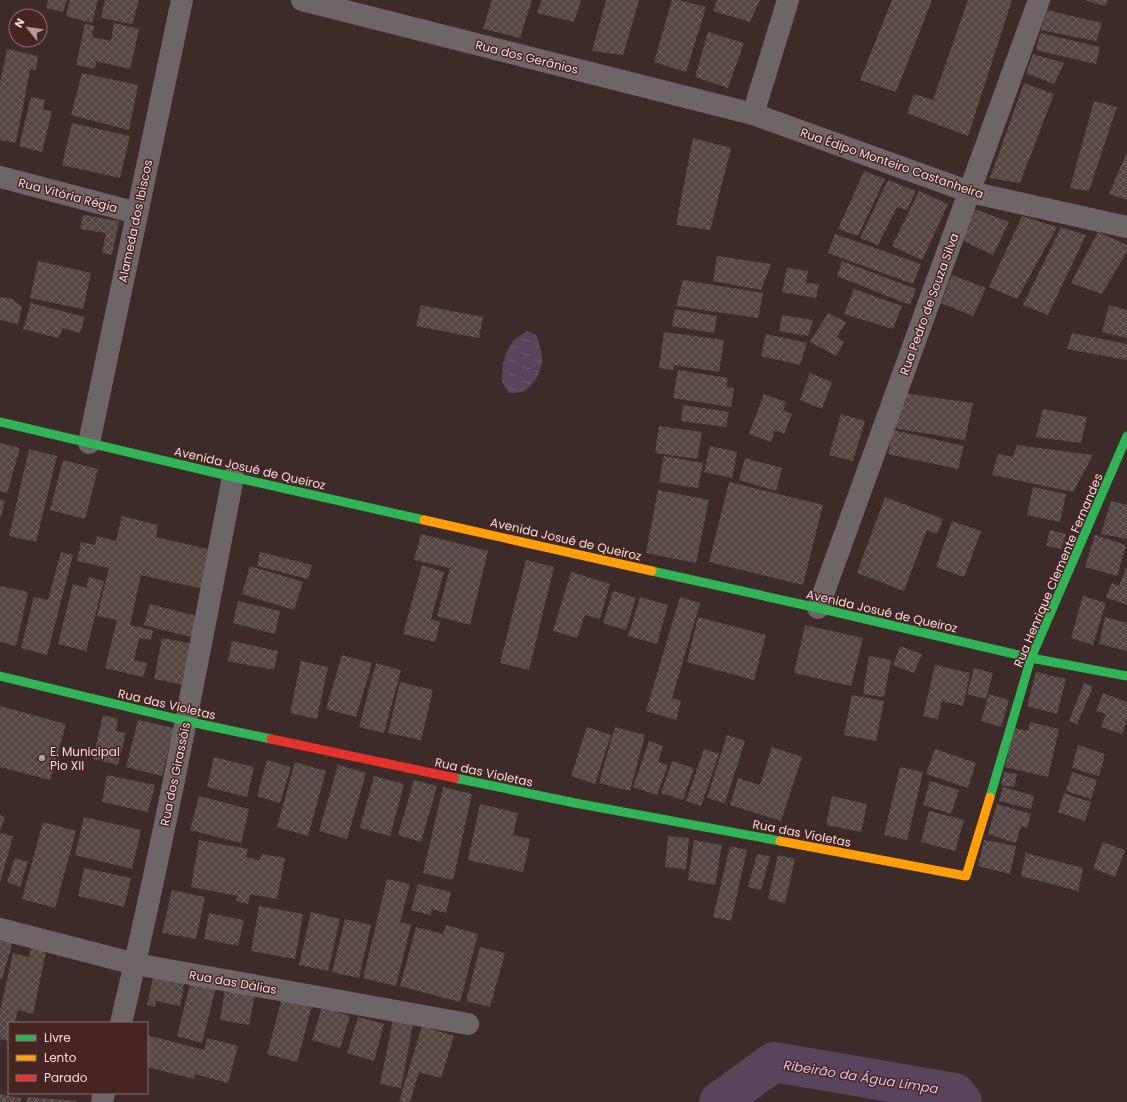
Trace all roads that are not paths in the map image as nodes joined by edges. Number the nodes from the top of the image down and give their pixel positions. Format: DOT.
graph roads {
  1 [pos="182,0"];
  2 [pos="302,0"];
  3 [pos="788,0"];
  4 [pos="1039,0"];
  5 [pos="752,114"];
  6 [pos="0,177"];
  7 [pos="970,192"];
  8 [pos="137,213"];
  9 [pos="1127,227"];
  10 [pos="0,422"];
  11 [pos="1127,436"];
  12 [pos="89,443"];
  13 [pos="233,476"];
  14 [pos="818,608"];
  15 [pos="1031,658"];
  16 [pos="0,676"];
  17 [pos="1127,676"];
  18 [pos="186,720"];
  19 [pos="966,876"];
  20 [pos="0,929"];
  21 [pos="135,964"];
  22 [pos="121,1022"];
  23 [pos="468,1024"];
  1 -- 8 [label="street, Alameda dos Ibiscos"];
  2 -- 5 [label="street, Rua dos Gerânios"];
  3 -- 5 [label="street"];
  4 -- 7 [label="street, Rua Pedro de Souza Silva"];
  5 -- 7 [label="street, Rua Édipo Monteiro Castanheira"];
  6 -- 8 [label="street, Rua Vitória Régia"];
  7 -- 9 [label="street, Rua Édipo Monteiro Castanheira"];
  7 -- 14 [label="street, Rua Pedro de Souza Silva"];
  8 -- 12 [label="street, Alameda dos Ibiscos"];
  10 -- 12 [label="street, Avenida Josué de Queiroz"];
  11 -- 15 [label="street, Rua Henrique Clemente Fernandes"];
  12 -- 13 [label="street, Avenida Josué de Queiroz"];
  13 -- 14 [label="street, Avenida Josué de Queiroz"];
  13 -- 18 [label="street, Rua dos Girassóis"];
  14 -- 15 [label="street, Avenida Josué de Queiroz"];
  15 -- 17 [label="street, Avenida Josué de Queiroz"];
  15 -- 19 [label="street, Rua Henrique Clemente Fernandes"];
  16 -- 18 [label="street, Rua das Violetas"];
  18 -- 19 [label="street, Rua das Violetas"];
  18 -- 21 [label="street, Rua dos Girassóis"];
  20 -- 21 [label="street, Rua das Dálias"];
  21 -- 22 [label="street, Rua dos Girassóis"];
  21 -- 23 [label="street, Rua das Dálias"];
}
